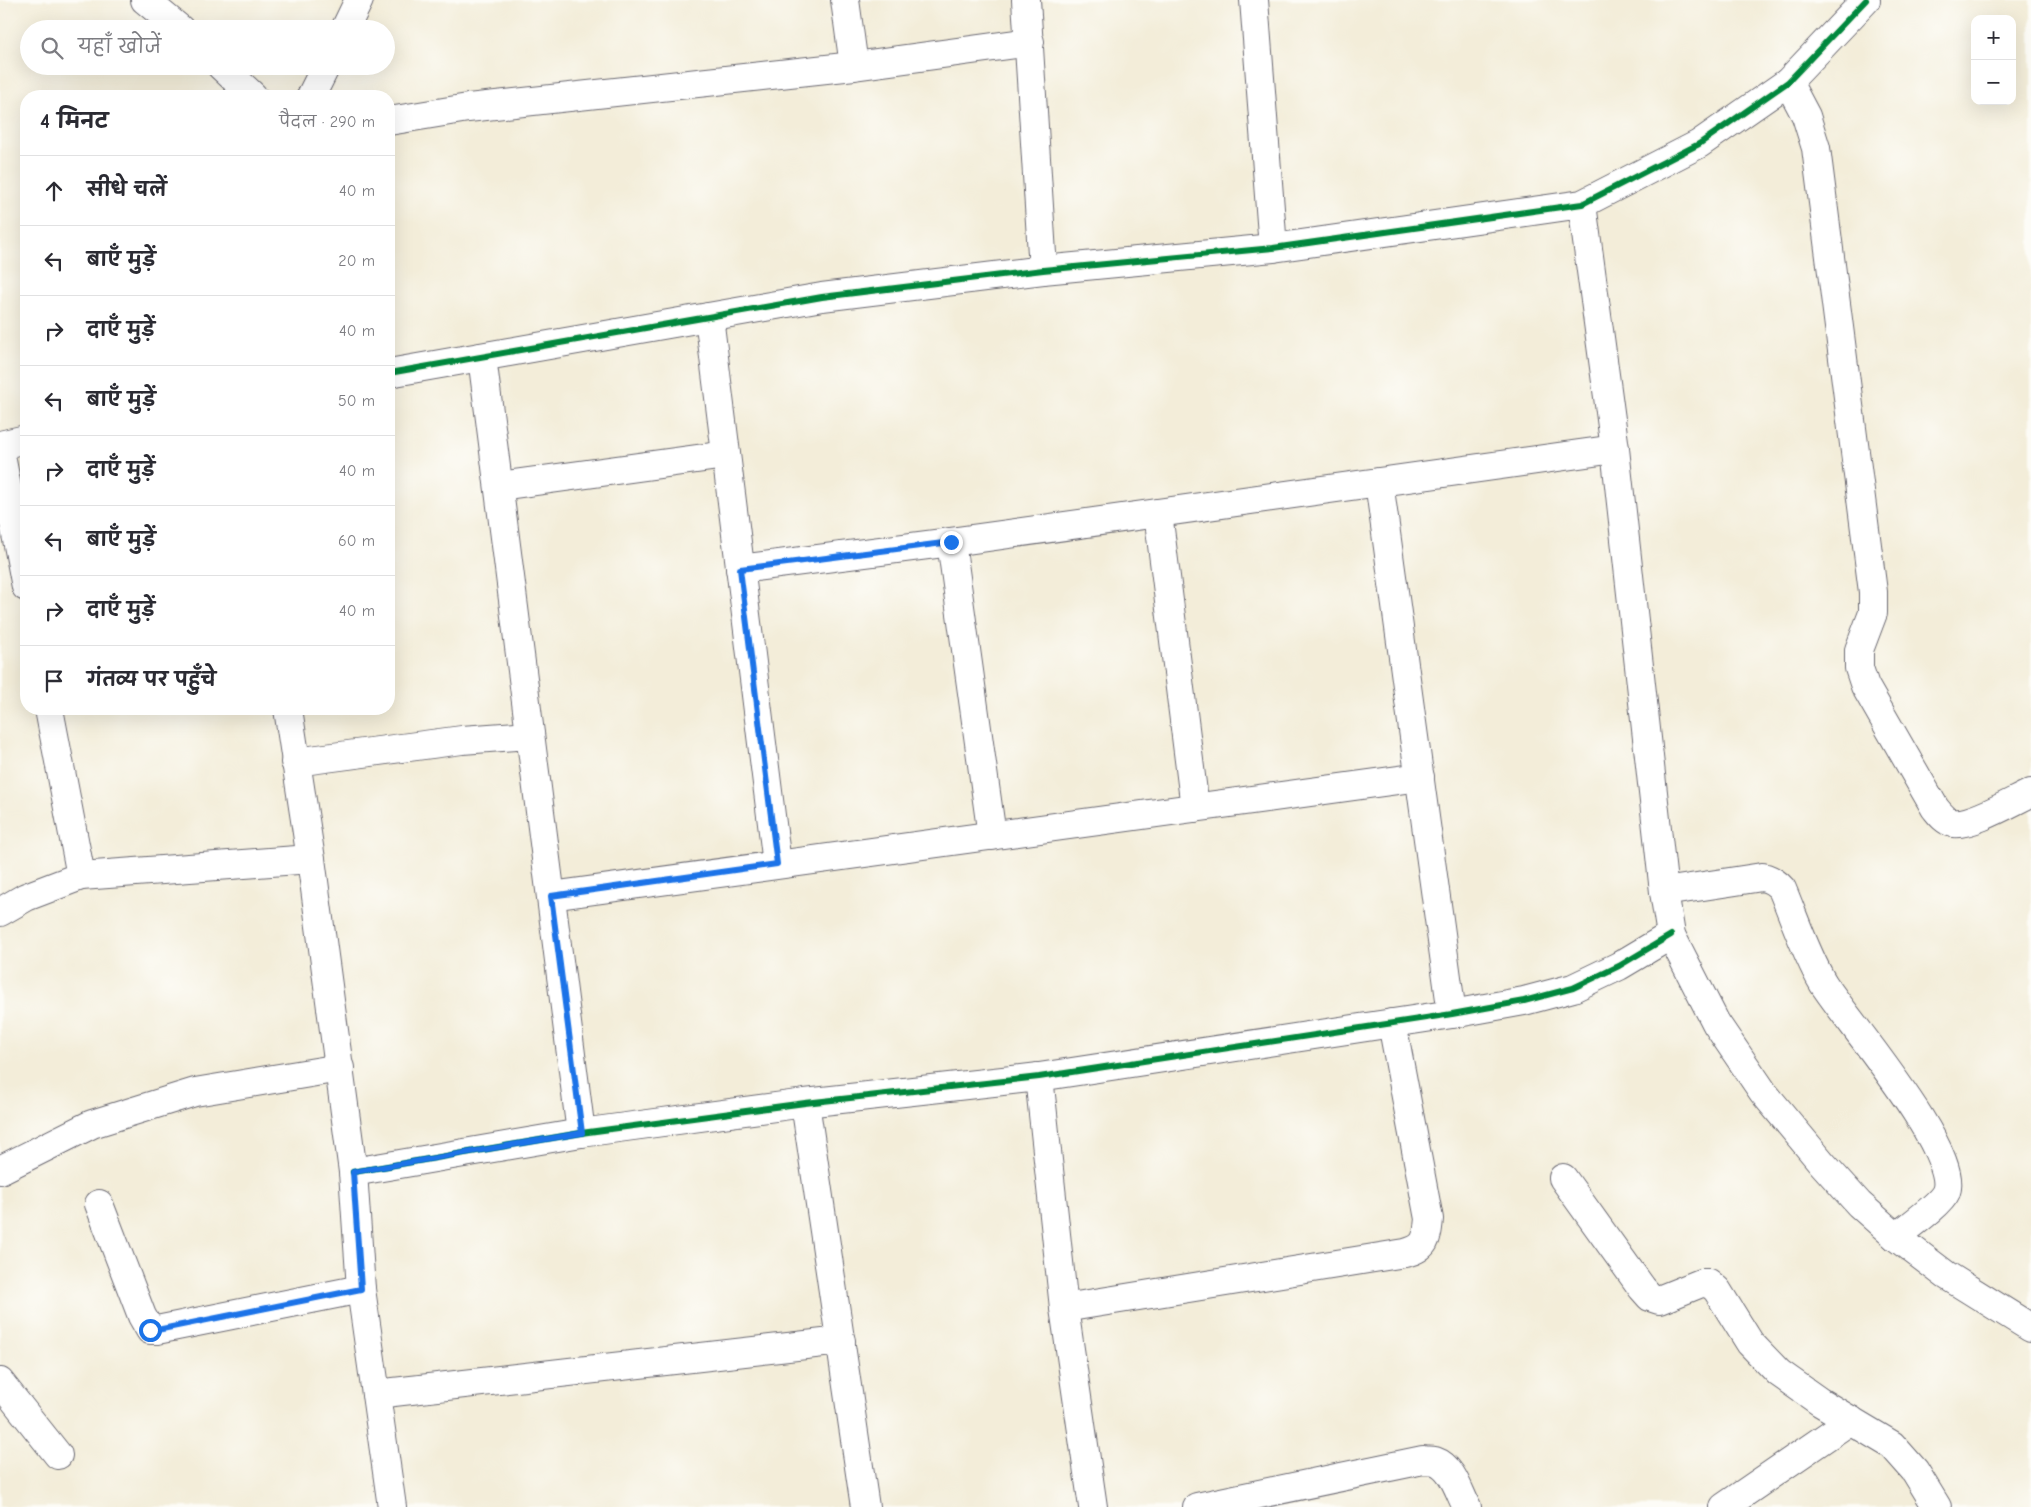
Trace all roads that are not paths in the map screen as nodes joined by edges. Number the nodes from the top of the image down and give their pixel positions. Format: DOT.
graph roads {
  1 [pos="145,0"];
  2 [pos="360,0"];
  3 [pos="844,0"];
  4 [pos="1026,0"];
  5 [pos="1254,0"];
  6 [pos="1866,0"];
  7 [pos="169,20"];
  8 [pos="350,20"];
  9 [pos="1030,42"];
  10 [pos="854,66"];
  11 [pos="231,75"];
  12 [pos="322,75"];
  13 [pos="1788,82"];
  14 [pos="247,90"];
  15 [pos="315,90"];
  16 [pos="395,120"];
  17 [pos="1582,204"];
  18 [pos="1273,248"];
  19 [pos="1043,270"];
  20 [pos="709,317"];
  21 [pos="482,357"];
  22 [pos="395,372"];
  23 [pos="20,440"];
  24 [pos="0,445"];
  25 [pos="1615,449"];
  26 [pos="0,450"];
  27 [pos="726,455"];
  28 [pos="1379,482"];
  29 [pos="499,486"];
  30 [pos="1158,513"];
  31 [pos="951,542"];
  32 [pos="20,555"];
  33 [pos="740,569"];
  34 [pos="50,715"];
  35 [pos="289,715"];
  36 [pos="530,734"];
  37 [pos="295,762"];
  38 [pos="1420,777"];
  39 [pos="2031,793"];
  40 [pos="1194,808"];
  41 [pos="992,836"];
  42 [pos="311,859"];
  43 [pos="777,864"];
  44 [pos="81,876"];
  45 [pos="1664,892"];
  46 [pos="551,896"];
  47 [pos="0,912"];
  48 [pos="1671,935"];
  49 [pos="1452,1014"];
  50 [pos="1392,1023"];
  51 [pos="340,1068"];
  52 [pos="1039,1077"];
  53 [pos="805,1104"];
  54 [pos="582,1133"];
  55 [pos="0,1170"];
  56 [pos="353,1172"];
  57 [pos="1563,1178"];
  58 [pos="99,1204"];
  59 [pos="1896,1237"];
  60 [pos="361,1289"];
  61 [pos="1064,1308"];
  62 [pos="2031,1328"];
  63 [pos="841,1341"];
  64 [pos="0,1382"];
  65 [pos="376,1394"];
  66 [pos="1851,1420"];
  67 [pos="58,1455"];
  68 [pos="1239,1503"];
  69 [pos="392,1507"];
  70 [pos="865,1507"];
  71 [pos="1092,1507"];
  72 [pos="1197,1507"];
  73 [pos="1467,1507"];
  74 [pos="1724,1507"];
  75 [pos="1937,1507"];
  1 -- 7 [label="street"];
  2 -- 8 [label="street"];
  3 -- 10 [label="street"];
  4 -- 9 [label="street"];
  5 -- 18 [label="street"];
  6 -- 13 [label="street"];
  9 -- 10 [label="street"];
  9 -- 19 [label="street"];
  10 -- 16 [label="street"];
  11 -- 14 [label="street"];
  12 -- 15 [label="street"];
  13 -- 17 [label="street"];
  13 -- 39 [label="street"];
  17 -- 18 [label="street"];
  17 -- 25 [label="street"];
  18 -- 19 [label="street"];
  19 -- 20 [label="street"];
  20 -- 21 [label="street"];
  20 -- 27 [label="street"];
  21 -- 22 [label="street"];
  21 -- 29 [label="street"];
  23 -- 24 [label="street"];
  25 -- 28 [label="street"];
  25 -- 45 [label="street"];
  26 -- 32 [label="street"];
  27 -- 29 [label="street"];
  27 -- 33 [label="street"];
  28 -- 30 [label="street"];
  28 -- 38 [label="street"];
  29 -- 36 [label="street"];
  30 -- 31 [label="street"];
  30 -- 40 [label="street"];
  31 -- 33 [label="street"];
  31 -- 41 [label="street"];
  33 -- 43 [label="street"];
  34 -- 44 [label="street"];
  35 -- 37 [label="street"];
  36 -- 37 [label="street"];
  36 -- 46 [label="street"];
  37 -- 42 [label="street"];
  38 -- 40 [label="street"];
  38 -- 49 [label="street"];
  40 -- 41 [label="street"];
  41 -- 43 [label="street"];
  42 -- 44 [label="street"];
  42 -- 51 [label="street"];
  43 -- 46 [label="street"];
  44 -- 47 [label="street"];
  45 -- 48 [label="street"];
  45 -- 59 [label="street"];
  46 -- 54 [label="street"];
  48 -- 49 [label="street"];
  48 -- 59 [label="street"];
  49 -- 50 [label="street"];
  50 -- 52 [label="street"];
  50 -- 61 [label="street"];
  51 -- 55 [label="street"];
  51 -- 56 [label="street"];
  52 -- 53 [label="street"];
  52 -- 61 [label="street"];
  53 -- 54 [label="street"];
  53 -- 63 [label="street"];
  54 -- 56 [label="street"];
  56 -- 60 [label="street"];
  57 -- 66 [label="street"];
  58 -- 60 [label="street"];
  59 -- 62 [label="street"];
  60 -- 65 [label="street"];
  61 -- 71 [label="street"];
  63 -- 65 [label="street"];
  63 -- 70 [label="street"];
  64 -- 67 [label="street"];
  65 -- 69 [label="street"];
  66 -- 74 [label="street"];
  66 -- 75 [label="street"];
  68 -- 72 [label="street"];
  68 -- 73 [label="street"];
}
